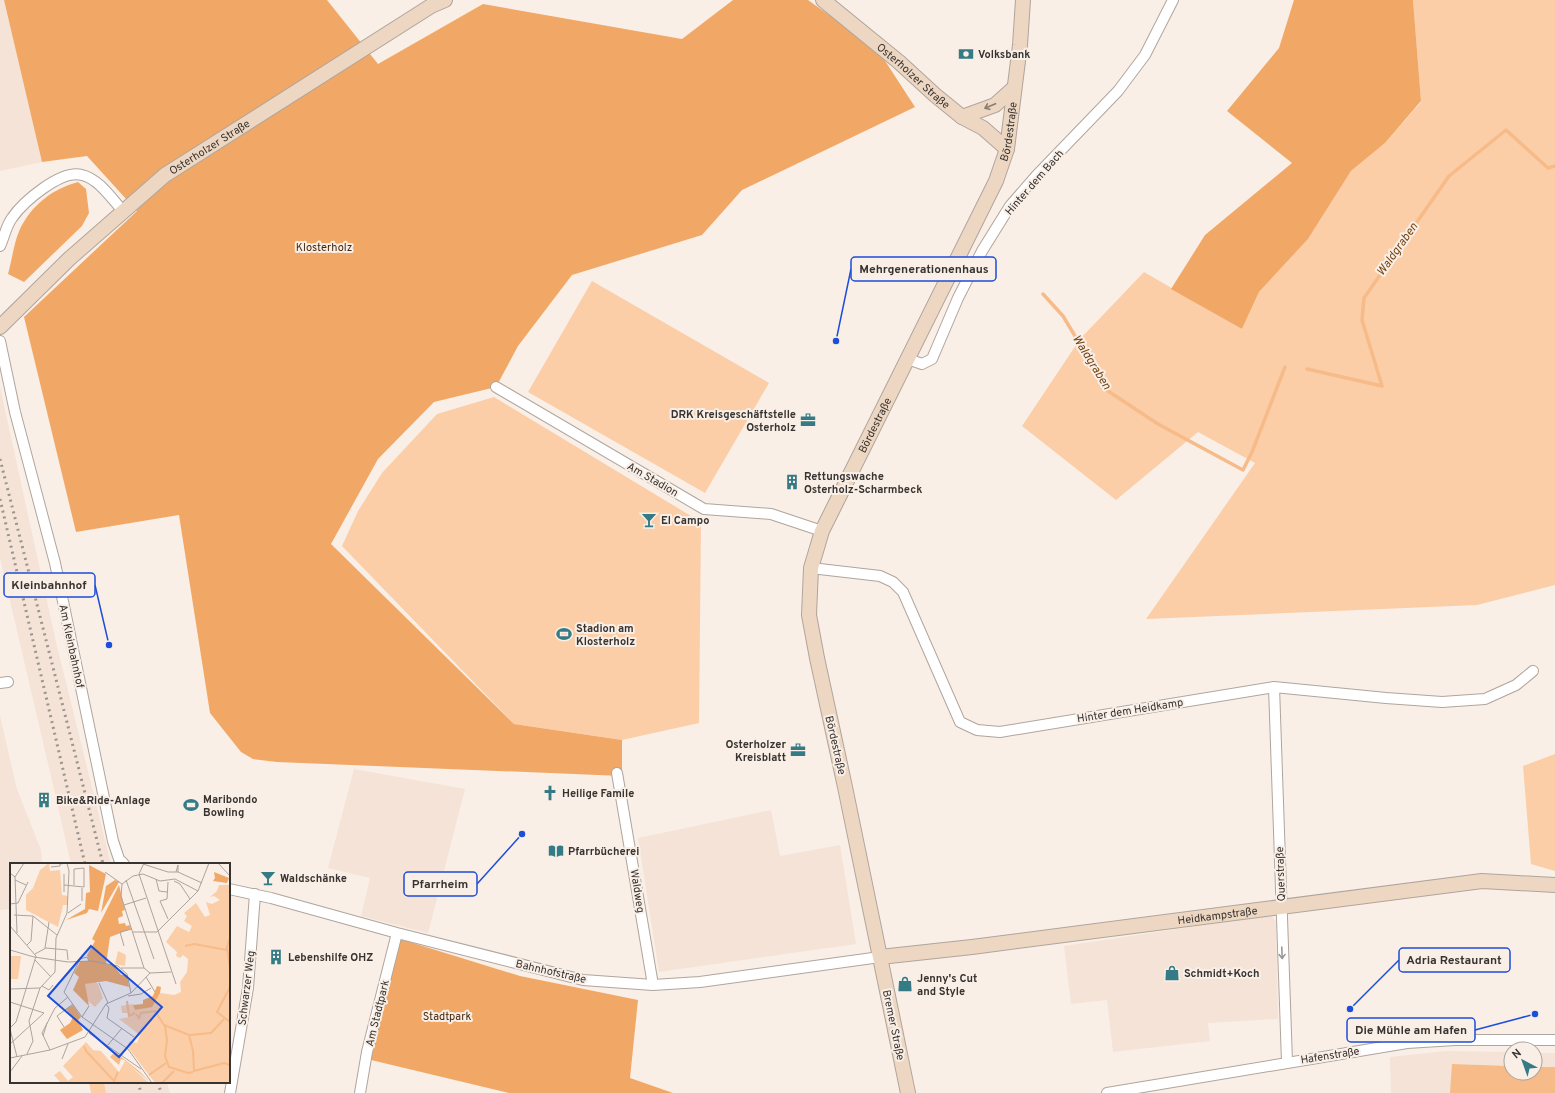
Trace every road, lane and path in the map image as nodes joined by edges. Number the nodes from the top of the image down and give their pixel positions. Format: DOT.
graph roads {
  1 [pos="445,0"];
  2 [pos="822,0"];
  3 [pos="1023,0"];
  4 [pos="1173,0"];
  5 [pos="1014,88"];
  6 [pos="962,117"];
  7 [pos="1007,149"];
  8 [pos="123,211"];
  9 [pos="0,246"];
  10 [pos="0,327"];
  11 [pos="0,341"];
  12 [pos="0,344"];
  13 [pos="908,359"];
  14 [pos="496,387"];
  15 [pos="822,531"];
  16 [pos="811,568"];
  17 [pos="1533,671"];
  18 [pos="1274,687"];
  19 [pos="617,773"];
  20 [pos="122,861"];
  21 [pos="1555,885"];
  22 [pos="230,889"];
  23 [pos="255,894"];
  24 [pos="1280,906"];
  25 [pos="397,933"];
  26 [pos="880,957"];
  27 [pos="653,985"];
  28 [pos="1555,1040"];
  29 [pos="1287,1062"];
  30 [pos="230,1093"];
  31 [pos="360,1093"];
  32 [pos="908,1093"];
  33 [pos="1107,1093"];
  1 -- 8 [label="street, Osterholzer Straße"];
  2 -- 6 [label="street, Osterholzer Straße"];
  3 -- 5 [label="street, Bördestraße"];
  4 -- 13 [label="street, Hinter dem Bach"];
  5 -- 6 [label="street, one-way"];
  5 -- 7 [label="street, Bördestraße"];
  6 -- 7 [label="street, Osterholzer Straße"];
  7 -- 13 [label="street, Bördestraße"];
  8 -- 9 [label="street"];
  8 -- 10 [label="street, Osterholzer Straße"];
  11 -- 12 [label="street, Am Kleinbahnhof"];
  12 -- 20 [label="street, Am Kleinbahnhof"];
  13 -- 15 [label="street, Bördestraße"];
  14 -- 15 [label="street, Am Stadion"];
  15 -- 16 [label="street, Bördestraße"];
  16 -- 18 [label="street, Hinter dem Heidkamp"];
  16 -- 26 [label="street, Bördestraße"];
  17 -- 18 [label="street, Hinter dem Heidkamp"];
  18 -- 24 [label="street, Querstraße"];
  19 -- 27 [label="street, Waldweg"];
  21 -- 24 [label="street, Heidkampstraße"];
  22 -- 23 [label="street, Bahnhofstraße"];
  23 -- 25 [label="street, Bahnhofstraße"];
  23 -- 30 [label="street, Schwarzer Weg"];
  24 -- 26 [label="street, Heidkampstraße"];
  24 -- 29 [label="street, Querstraße, one-way"];
  25 -- 27 [label="street, Bahnhofstraße"];
  25 -- 31 [label="street, Am Stadtpark"];
  26 -- 27 [label="street, Bahnhofstraße"];
  26 -- 32 [label="street, Bremer Straße"];
  28 -- 29 [label="street, Hafenstraße"];
  29 -- 33 [label="street, Hafenstraße"];
}
